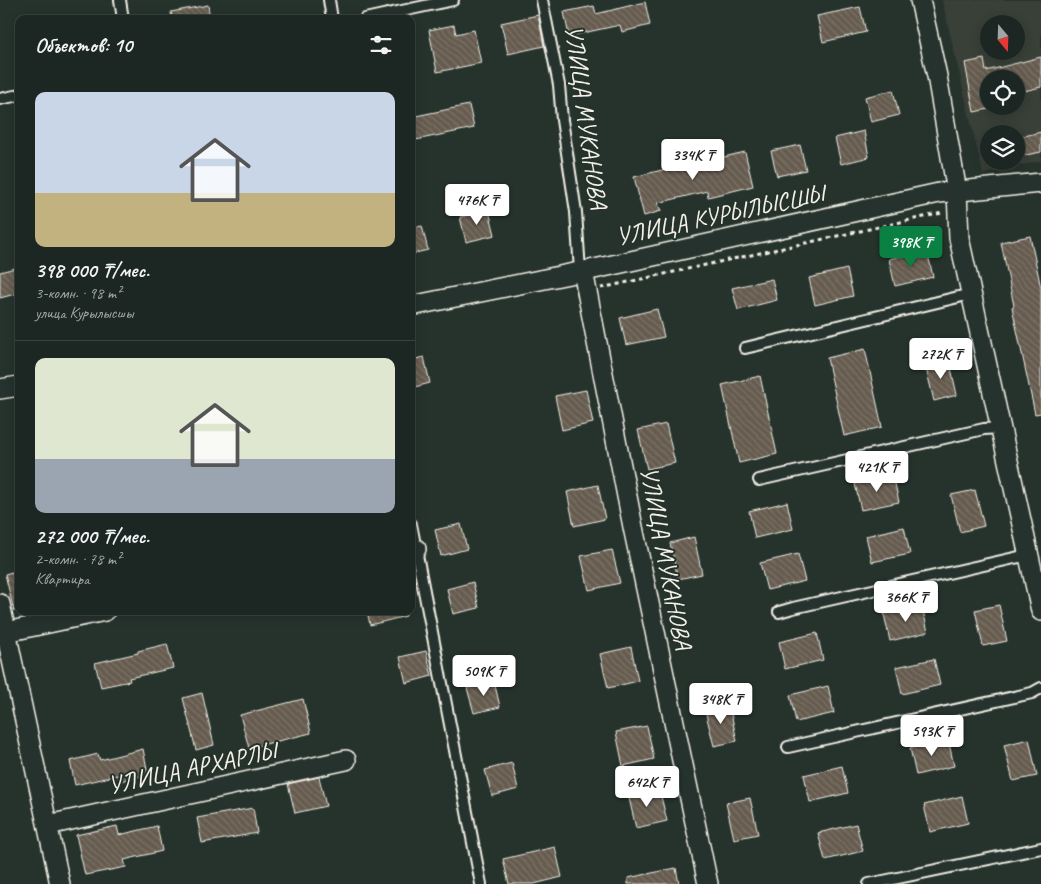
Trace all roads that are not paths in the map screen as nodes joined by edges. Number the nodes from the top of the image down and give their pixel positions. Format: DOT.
graph roads {
  1 [pos="120,0"];
  2 [pos="329,0"];
  3 [pos="453,0"];
  4 [pos="542,0"];
  5 [pos="920,0"];
  6 [pos="122,15"];
  7 [pos="331,15"];
  8 [pos="384,15"];
  9 [pos="15,96"];
  10 [pos="0,99"];
  11 [pos="1041,183"];
  12 [pos="957,192"];
  13 [pos="581,271"];
  14 [pos="971,294"];
  15 [pos="415,305"];
  16 [pos="745,348"];
  17 [pos="15,387"];
  18 [pos="0,389"];
  19 [pos="1000,428"];
  20 [pos="759,480"];
  21 [pos="415,555"];
  22 [pos="1028,555"];
  23 [pos="0,604"];
  24 [pos="1041,611"];
  25 [pos="780,612"];
  26 [pos="86,615"];
  27 [pos="6,632"];
  28 [pos="1041,688"];
  29 [pos="788,747"];
  30 [pos="346,760"];
  31 [pos="48,825"];
  32 [pos="1041,848"];
  33 [pos="60,884"];
  34 [pos="481,884"];
  35 [pos="708,884"];
  36 [pos="869,884"];
  1 -- 6 [label="lane"];
  2 -- 7 [label="lane"];
  3 -- 8 [label="lane"];
  4 -- 13 [label="lane, УЛИЦА МУКАНОВА"];
  5 -- 12 [label="street"];
  9 -- 10 [label="lane"];
  11 -- 12 [label="street, УЛИЦА КУРЫЛЫСШЫ"];
  12 -- 13 [label="street, УЛИЦА КУРЫЛЫСШЫ"];
  12 -- 14 [label="street"];
  13 -- 15 [label="street, УЛИЦА КУРЫЛЫСШЫ"];
  13 -- 35 [label="street, УЛИЦА МУКАНОВА"];
  14 -- 16 [label="lane"];
  14 -- 19 [label="street"];
  17 -- 18 [label="street"];
  19 -- 20 [label="lane"];
  19 -- 22 [label="street"];
  21 -- 34 [label="lane"];
  22 -- 24 [label="street"];
  22 -- 25 [label="lane"];
  23 -- 27 [label="street"];
  26 -- 27 [label="street"];
  27 -- 31 [label="street"];
  28 -- 29 [label="lane"];
  30 -- 31 [label="street, УЛИЦА АРХАРЛЫ"];
  31 -- 33 [label="street"];
  32 -- 36 [label="lane"];
}
